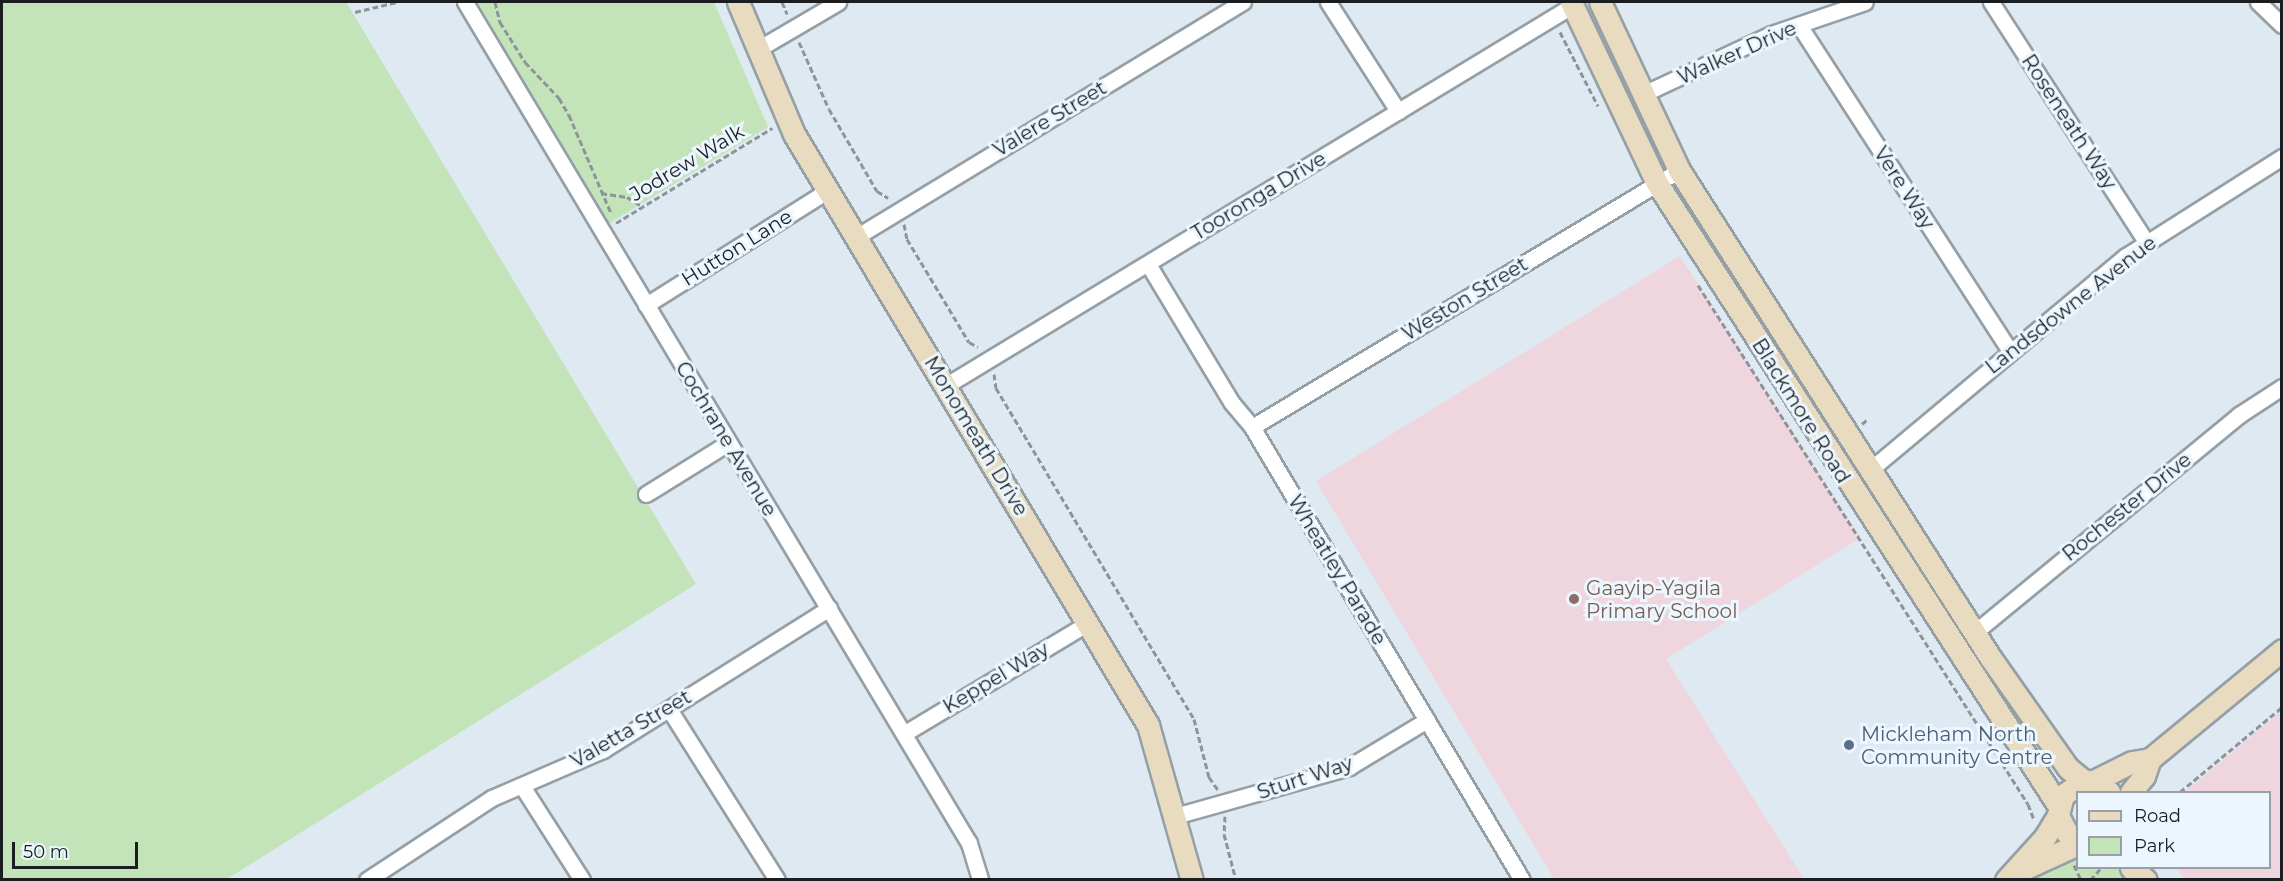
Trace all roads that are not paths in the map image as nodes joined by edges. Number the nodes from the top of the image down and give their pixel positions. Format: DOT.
graph roads {
  1 [pos="465,2"];
  2 [pos="738,2"];
  3 [pos="838,2"];
  4 [pos="1244,2"];
  5 [pos="1328,2"];
  6 [pos="1600,2"];
  7 [pos="1865,2"];
  8 [pos="1991,2"];
  9 [pos="2258,2"];
  10 [pos="1572,3"];
  11 [pos="1799,25"];
  12 [pos="2282,26"];
  13 [pos="758,50"];
  14 [pos="1643,94"];
  15 [pos="1398,111"];
  16 [pos="2282,157"];
  17 [pos="1679,170"];
  18 [pos="1657,183"];
  19 [pos="827,191"];
  20 [pos="856,237"];
  21 [pos="2147,243"];
  22 [pos="1149,264"];
  23 [pos="646,305"];
  24 [pos="2010,351"];
  25 [pos="945,386"];
  26 [pos="2282,387"];
  27 [pos="1252,427"];
  28 [pos="728,443"];
  29 [pos="1871,470"];
  30 [pos="646,494"];
  31 [pos="829,608"];
  32 [pos="1088,623"];
  33 [pos="1975,632"];
  34 [pos="2282,650"];
  35 [pos="669,709"];
  36 [pos="1427,720"];
  37 [pos="905,733"];
  38 [pos="2150,759"];
  39 [pos="2096,785"];
  40 [pos="522,786"];
  41 [pos="2131,791"];
  42 [pos="2058,810"];
  43 [pos="1175,816"];
  44 [pos="2076,839"];
  45 [pos="2076,845"];
  46 [pos="2009,877"];
  47 [pos="371,878"];
  48 [pos="582,879"];
  49 [pos="777,879"];
  50 [pos="980,879"];
  51 [pos="1192,879"];
  52 [pos="1522,879"];
  1 -- 23 [label="street, Cochrane Avenue"];
  2 -- 13 [label="street, Monomeath Drive"];
  3 -- 13 [label="street"];
  4 -- 20 [label="street, Valere Street"];
  5 -- 15 [label="street"];
  6 -- 14 [label="street, Blackmore Road"];
  7 -- 11 [label="street, Walker Drive"];
  8 -- 21 [label="street, Roseneath Way"];
  9 -- 12 [label="street"];
  10 -- 15 [label="street, Tooronga Drive"];
  10 -- 18 [label="street, Blackmore Road"];
  11 -- 14 [label="street, Walker Drive"];
  11 -- 24 [label="street, Vere Way"];
  13 -- 19 [label="street, Monomeath Drive"];
  14 -- 17 [label="street, Blackmore Road"];
  15 -- 22 [label="street, Tooronga Drive"];
  16 -- 21 [label="street, Landsdowne Avenue"];
  17 -- 18 [label="street, Weston Street"];
  17 -- 29 [label="street, Blackmore Road"];
  18 -- 27 [label="street, Weston Street"];
  18 -- 42 [label="street, Blackmore Road"];
  19 -- 20 [label="street, Monomeath Drive"];
  19 -- 23 [label="street, Hutton Lane"];
  20 -- 25 [label="street, Monomeath Drive"];
  21 -- 24 [label="street, Landsdowne Avenue"];
  22 -- 25 [label="street, Tooronga Drive"];
  22 -- 27 [label="street, Wheatley Parade"];
  23 -- 28 [label="street, Cochrane Avenue"];
  24 -- 29 [label="street, Landsdowne Avenue"];
  25 -- 32 [label="street, Monomeath Drive"];
  26 -- 33 [label="street, Rochester Drive"];
  27 -- 36 [label="street, Wheatley Parade"];
  28 -- 30 [label="street"];
  28 -- 31 [label="street, Cochrane Avenue"];
  29 -- 33 [label="street, Blackmore Road"];
  31 -- 35 [label="street, Valetta Street"];
  31 -- 37 [label="street, Cochrane Avenue"];
  32 -- 37 [label="street, Keppel Way"];
  32 -- 43 [label="street, Monomeath Drive"];
  33 -- 39 [label="street, Blackmore Road"];
  34 -- 38 [label="street"];
  35 -- 40 [label="street, Valetta Street"];
  35 -- 49 [label="street"];
  36 -- 43 [label="street, Sturt Way"];
  36 -- 52 [label="street, Wheatley Parade"];
  37 -- 50 [label="street, Cochrane Avenue"];
  38 -- 39 [label="street"];
  38 -- 41 [label="street"];
  39 -- 42 [label="street"];
  40 -- 47 [label="street, Valetta Street"];
  40 -- 48 [label="street"];
  42 -- 44 [label="street, Blackmore Road"];
  42 -- 46 [label="street"];
  43 -- 51 [label="street, Monomeath Drive"];
  45 -- 46 [label="street"];
}
